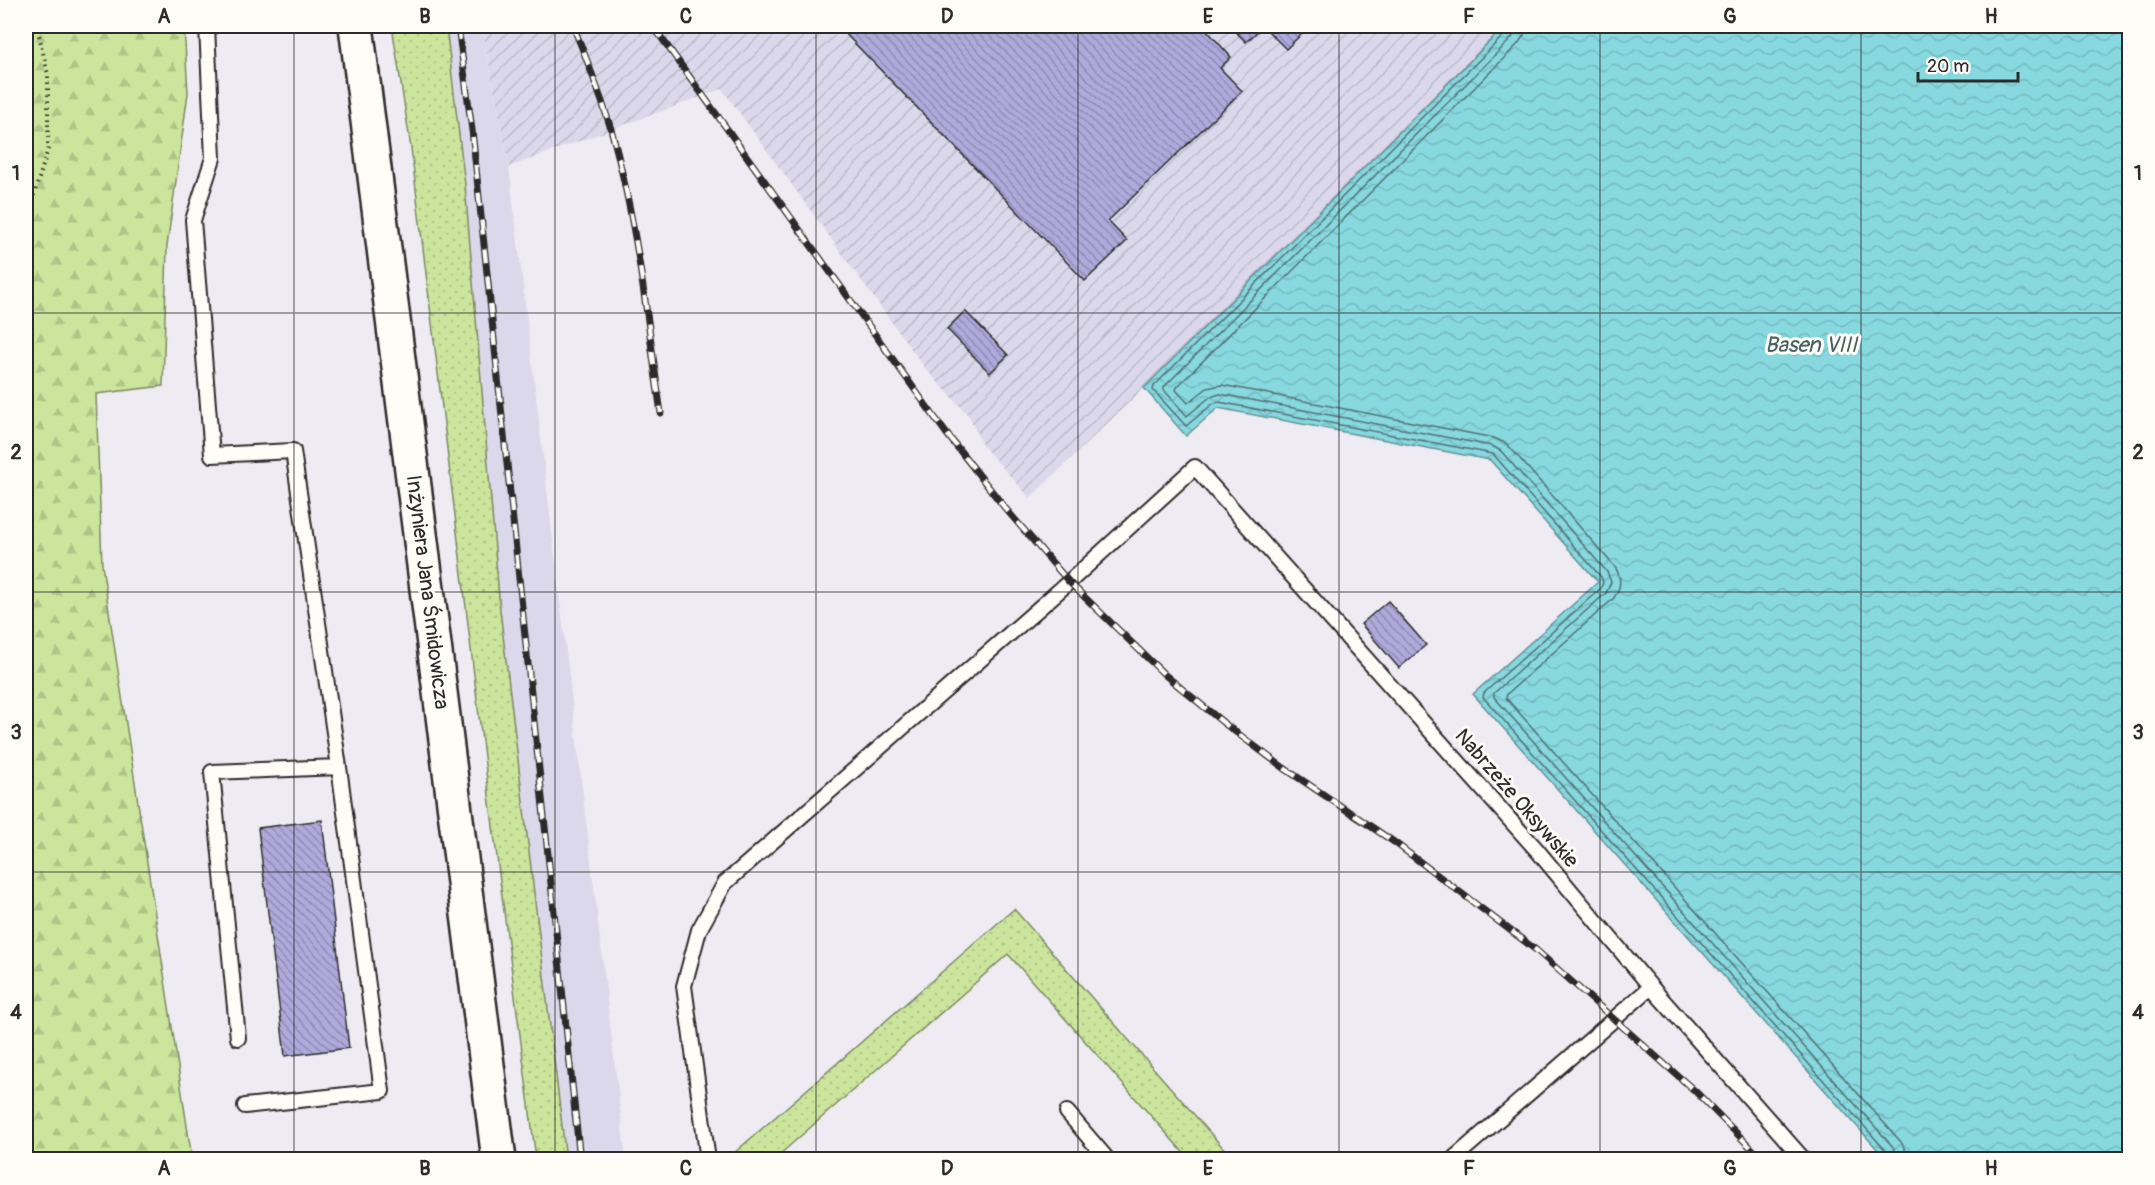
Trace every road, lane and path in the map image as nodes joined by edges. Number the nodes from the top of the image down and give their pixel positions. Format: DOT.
graph roads {
  1 [pos="37,26"];
  2 [pos="207,26"];
  3 [pos="356,26"];
  4 [pos="26,212"];
  5 [pos="339,767"];
  6 [pos="1652,987"];
  7 [pos="238,1038"];
  8 [pos="245,1106"];
  9 [pos="1067,1112"];
  10 [pos="499,1160"];
  11 [pos="708,1160"];
  12 [pos="1108,1160"];
  13 [pos="1452,1160"];
  14 [pos="1804,1160"];
  1 -- 4 [label="path"];
  2 -- 5 [label="lane"];
  3 -- 10 [label="street, Inżyniera Jana Śmidowicza"];
  5 -- 7 [label="lane"];
  5 -- 8 [label="lane"];
  6 -- 11 [label="lane, Nabrzeże Oksywskie"];
  6 -- 13 [label="lane"];
  6 -- 14 [label="lane, Nabrzeże Oksywskie"];
  9 -- 12 [label="lane"];
}
